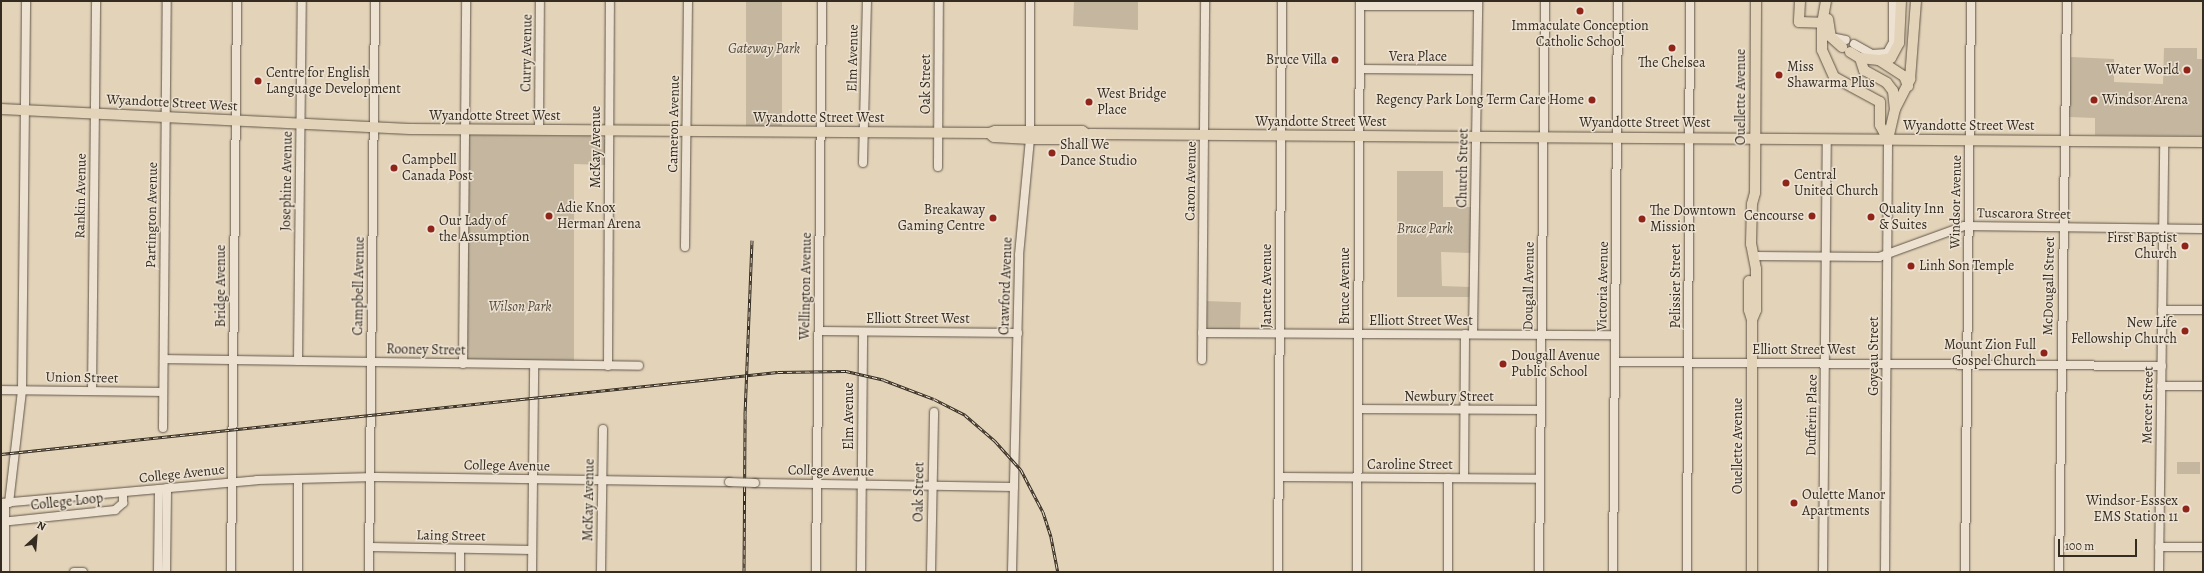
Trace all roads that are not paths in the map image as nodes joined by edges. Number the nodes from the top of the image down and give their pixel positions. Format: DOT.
graph roads {
  1 [pos="26,1"];
  2 [pos="96,1"];
  3 [pos="167,1"];
  4 [pos="237,1"];
  5 [pos="302,1"];
  6 [pos="375,1"];
  7 [pos="466,1"];
  8 [pos="540,1"];
  9 [pos="610,1"];
  10 [pos="688,1"];
  11 [pos="822,1"];
  12 [pos="866,1"];
  13 [pos="939,1"];
  14 [pos="1030,1"];
  15 [pos="1206,1"];
  16 [pos="1282,1"];
  17 [pos="1545,1"];
  18 [pos="1618,1"];
  19 [pos="1690,1"];
  20 [pos="1756,1"];
  21 [pos="1800,1"];
  22 [pos="1826,1"];
  23 [pos="1893,1"];
  24 [pos="1901,1"];
  25 [pos="1916,1"];
  26 [pos="1971,1"];
  27 [pos="2067,1"];
  28 [pos="1360,3"];
  29 [pos="1478,3"];
  30 [pos="1822,23"];
  31 [pos="1848,46"];
  32 [pos="1860,58"];
  33 [pos="1879,60"];
  34 [pos="1360,69"];
  35 [pos="1477,70"];
  36 [pos="1908,86"];
  37 [pos="1,109"];
  38 [pos="1895,109"];
  39 [pos="25,110"];
  40 [pos="95,114"];
  41 [pos="166,117"];
  42 [pos="235,121"];
  43 [pos="300,124"];
  44 [pos="374,128"];
  45 [pos="465,130"];
  46 [pos="539,130"];
  47 [pos="609,131"];
  48 [pos="687,131"];
  49 [pos="820,132"];
  50 [pos="865,132"];
  51 [pos="938,133"];
  52 [pos="1030,135"];
  53 [pos="1204,135"];
  54 [pos="1281,135"];
  55 [pos="1359,136"];
  56 [pos="1476,136"];
  57 [pos="1544,137"];
  58 [pos="1617,137"];
  59 [pos="1690,138"];
  60 [pos="1756,138"];
  61 [pos="1827,139"];
  62 [pos="1888,140"];
  63 [pos="1970,140"];
  64 [pos="2064,141"];
  65 [pos="2164,141"];
  66 [pos="2203,142"];
  67 [pos="863,163"];
  68 [pos="938,167"];
  69 [pos="1969,226"];
  70 [pos="2063,227"];
  71 [pos="2163,229"];
  72 [pos="2203,229"];
  73 [pos="685,247"];
  74 [pos="1887,254"];
  75 [pos="1826,256"];
  76 [pos="1754,257"];
  77 [pos="2162,310"];
  78 [pos="2203,310"];
  79 [pos="819,331"];
  80 [pos="863,332"];
  81 [pos="1018,332"];
  82 [pos="1202,333"];
  83 [pos="1280,334"];
  84 [pos="1358,334"];
  85 [pos="1469,334"];
  86 [pos="1542,335"];
  87 [pos="1615,335"];
  88 [pos="164,358"];
  89 [pos="233,360"];
  90 [pos="1202,360"];
  91 [pos="298,361"];
  92 [pos="372,362"];
  93 [pos="1615,362"];
  94 [pos="1689,363"];
  95 [pos="1753,363"];
  96 [pos="463,364"];
  97 [pos="1825,364"];
  98 [pos="1887,364"];
  99 [pos="534,365"];
  100 [pos="1967,365"];
  101 [pos="608,366"];
  102 [pos="639,366"];
  103 [pos="2061,366"];
  104 [pos="2162,366"];
  105 [pos="2161,386"];
  106 [pos="2203,386"];
  107 [pos="1,390"];
  108 [pos="22,390"];
  109 [pos="92,391"];
  110 [pos="163,392"];
  111 [pos="1358,409"];
  112 [pos="1465,410"];
  113 [pos="1541,410"];
  114 [pos="934,412"];
  115 [pos="163,428"];
  116 [pos="602,429"];
  117 [pos="370,477"];
  118 [pos="1279,477"];
  119 [pos="1357,478"];
  120 [pos="1448,478"];
  121 [pos="1464,478"];
  122 [pos="298,479"];
  123 [pos="533,479"];
  124 [pos="1540,479"];
  125 [pos="602,480"];
  126 [pos="232,482"];
  127 [pos="817,483"];
  128 [pos="862,484"];
  129 [pos="932,485"];
  130 [pos="1014,487"];
  131 [pos="163,488"];
  132 [pos="123,492"];
  133 [pos="5,503"];
  134 [pos="3,521"];
  135 [pos="370,547"];
  136 [pos="2159,547"];
  137 [pos="2203,547"];
  138 [pos="460,549"];
  139 [pos="532,550"];
  140 [pos="5,572"];
  141 [pos="74,572"];
  142 [pos="83,572"];
  143 [pos="158,572"];
  144 [pos="166,572"];
  145 [pos="231,572"];
  146 [pos="298,572"];
  147 [pos="369,572"];
  148 [pos="460,572"];
  149 [pos="532,572"];
  150 [pos="601,572"];
  151 [pos="816,572"];
  152 [pos="861,572"];
  153 [pos="931,572"];
  154 [pos="1012,572"];
  155 [pos="1278,572"];
  156 [pos="1357,572"];
  157 [pos="1448,572"];
  158 [pos="1539,572"];
  159 [pos="1613,572"];
  160 [pos="1687,572"];
  161 [pos="1752,572"];
  162 [pos="1823,572"];
  163 [pos="1885,572"];
  164 [pos="1965,572"];
  165 [pos="2059,572"];
  166 [pos="2159,572"];
  1 -- 39 [label="street"];
  2 -- 40 [label="street, Rankin Avenue"];
  3 -- 41 [label="street, Partington Avenue"];
  4 -- 42 [label="street, Bridge Avenue"];
  5 -- 43 [label="street, Josephine Avenue"];
  6 -- 44 [label="street, Campbell Avenue"];
  7 -- 45 [label="street"];
  8 -- 46 [label="street, Curry Avenue"];
  9 -- 47 [label="street, McKay Avenue"];
  10 -- 48 [label="street, Cameron Avenue"];
  11 -- 49 [label="street, Wellington Avenue"];
  12 -- 50 [label="street, Elm Avenue"];
  13 -- 51 [label="street, Oak Street"];
  14 -- 52 [label="street, Crawford Avenue"];
  15 -- 53 [label="street, Caron Avenue"];
  16 -- 54 [label="street, Janette Avenue"];
  17 -- 57 [label="street, Dougall Avenue"];
  18 -- 58 [label="street, Victoria Avenue"];
  19 -- 59 [label="street, Pelissier Street"];
  20 -- 60 [label="main road, Ouellette Avenue"];
  21 -- 30 [label="main road"];
  22 -- 30 [label="main road"];
  22 -- 31 [label="main road"];
  23 -- 31 [label="street"];
  24 -- 33 [label="main road"];
  25 -- 36 [label="main road"];
  26 -- 63 [label="street, Windsor Avenue"];
  27 -- 64 [label="street, McDougall Street"];
  28 -- 29 [label="street"];
  28 -- 34 [label="street, Bruce Avenue"];
  29 -- 35 [label="street, Church Street"];
  30 -- 62 [label="main road"];
  31 -- 32 [label="main road"];
  32 -- 33 [label="main road"];
  32 -- 38 [label="main road"];
  33 -- 36 [label="main road"];
  34 -- 35 [label="street, Vera Place"];
  34 -- 55 [label="street, Bruce Avenue"];
  35 -- 56 [label="street, Church Street"];
  36 -- 38 [label="main road"];
  37 -- 39 [label="main road, Wyandotte Street West"];
  38 -- 62 [label="main road"];
  39 -- 40 [label="main road, Wyandotte Street West"];
  39 -- 108 [label="street"];
  40 -- 41 [label="main road, Wyandotte Street West"];
  40 -- 109 [label="street, Rankin Avenue"];
  41 -- 42 [label="main road, Wyandotte Street West"];
  41 -- 88 [label="street, Partington Avenue"];
  42 -- 43 [label="main road, Wyandotte Street West"];
  42 -- 89 [label="street, Bridge Avenue"];
  43 -- 44 [label="main road, Wyandotte Street West"];
  43 -- 91 [label="street, Josephine Avenue"];
  44 -- 45 [label="main road, Wyandotte Street West"];
  44 -- 92 [label="street, Campbell Avenue"];
  45 -- 46 [label="main road, Wyandotte Street West"];
  45 -- 96 [label="street"];
  46 -- 47 [label="main road, Wyandotte Street West"];
  47 -- 48 [label="main road, Wyandotte Street West"];
  47 -- 101 [label="street, McKay Avenue"];
  48 -- 49 [label="main road, Wyandotte Street West"];
  48 -- 73 [label="street, Cameron Avenue"];
  49 -- 50 [label="main road, Wyandotte Street West"];
  49 -- 79 [label="street, Wellington Avenue"];
  50 -- 51 [label="main road, Wyandotte Street West"];
  50 -- 67 [label="street, Elm Avenue"];
  51 -- 52 [label="main road, Wyandotte Street West"];
  51 -- 68 [label="street, Oak Street"];
  52 -- 53 [label="main road, Wyandotte Street West"];
  52 -- 81 [label="street, Crawford Avenue"];
  53 -- 54 [label="main road, Wyandotte Street West"];
  53 -- 82 [label="street, Caron Avenue"];
  54 -- 55 [label="main road, Wyandotte Street West"];
  54 -- 83 [label="street, Janette Avenue"];
  55 -- 56 [label="main road, Wyandotte Street West"];
  55 -- 84 [label="street, Bruce Avenue"];
  56 -- 57 [label="main road, Wyandotte Street West"];
  56 -- 85 [label="street, Church Street"];
  57 -- 58 [label="main road, Wyandotte Street West"];
  57 -- 86 [label="street, Dougall Avenue"];
  58 -- 59 [label="main road, Wyandotte Street West"];
  58 -- 87 [label="street, Victoria Avenue"];
  59 -- 60 [label="main road, Wyandotte Street West"];
  59 -- 94 [label="street, Pelissier Street"];
  60 -- 61 [label="main road, Wyandotte Street West"];
  60 -- 76 [label="main road, Ouellette Avenue"];
  61 -- 62 [label="main road, Wyandotte Street West"];
  61 -- 75 [label="street, Dufferin Place"];
  62 -- 63 [label="main road, Wyandotte Street West"];
  62 -- 74 [label="street, Goyeau Street"];
  63 -- 64 [label="main road, Wyandotte Street West"];
  63 -- 69 [label="street, Windsor Avenue"];
  64 -- 65 [label="main road, Wyandotte Street West"];
  64 -- 70 [label="street, McDougall Street"];
  65 -- 66 [label="main road, Wyandotte Street West"];
  65 -- 71 [label="street, Mercer Street"];
  69 -- 70 [label="street, Tuscarora Street"];
  69 -- 74 [label="street, Tuscarora Street"];
  69 -- 100 [label="street, Windsor Avenue"];
  70 -- 71 [label="street, Tuscarora Street"];
  70 -- 103 [label="street, McDougall Street"];
  71 -- 72 [label="street, Tuscarora Street"];
  71 -- 77 [label="street, Mercer Street"];
  74 -- 75 [label="street, Tuscarora Street"];
  74 -- 98 [label="street, Goyeau Street"];
  75 -- 76 [label="street, Tuscarora Street"];
  75 -- 97 [label="street, Dufferin Place"];
  76 -- 95 [label="main road, Ouellette Avenue"];
  77 -- 78 [label="street"];
  77 -- 104 [label="street, Mercer Street"];
  79 -- 80 [label="street, Elliott Street West"];
  79 -- 127 [label="street, Wellington Avenue"];
  80 -- 81 [label="street, Elliott Street West"];
  80 -- 128 [label="street, Elm Avenue"];
  81 -- 130 [label="street, Crawford Avenue"];
  82 -- 83 [label="street, Elliott Street West"];
  82 -- 90 [label="street, Caron Avenue"];
  83 -- 84 [label="street, Elliott Street West"];
  83 -- 118 [label="street, Janette Avenue"];
  84 -- 85 [label="street, Elliott Street West"];
  84 -- 111 [label="street, Bruce Avenue"];
  85 -- 86 [label="street, Elliott Street West"];
  85 -- 112 [label="street, Church Street"];
  86 -- 87 [label="street, Elliott Street West"];
  86 -- 113 [label="street, Dougall Avenue"];
  87 -- 93 [label="street, Victoria Avenue"];
  88 -- 89 [label="street, Rooney Street"];
  88 -- 110 [label="street, Partington Avenue"];
  89 -- 91 [label="street, Rooney Street"];
  89 -- 126 [label="street, Bridge Avenue"];
  91 -- 92 [label="street, Rooney Street"];
  92 -- 96 [label="street, Rooney Street"];
  92 -- 117 [label="street, Campbell Avenue"];
  93 -- 94 [label="street, Elliott Street West"];
  93 -- 159 [label="street, Victoria Avenue"];
  94 -- 95 [label="street, Elliott Street West"];
  94 -- 160 [label="street, Pelissier Street"];
  95 -- 97 [label="street, Elliott Street West"];
  95 -- 161 [label="main road, Ouellette Avenue"];
  96 -- 99 [label="street, Rooney Street"];
  97 -- 98 [label="street, Elliott Street West"];
  97 -- 162 [label="street, Dufferin Place"];
  98 -- 100 [label="street, Elliott Street West"];
  98 -- 163 [label="street, Goyeau Street"];
  99 -- 101 [label="street, Rooney Street"];
  99 -- 123 [label="street"];
  100 -- 103 [label="street, Elliott Street West"];
  100 -- 164 [label="street, Windsor Avenue"];
  101 -- 102 [label="street, Rooney Street"];
  103 -- 104 [label="street, Elliott Street West"];
  103 -- 165 [label="street, McDougall Street"];
  104 -- 105 [label="street, Mercer Street"];
  105 -- 106 [label="street"];
  105 -- 136 [label="street, Mercer Street"];
  107 -- 108 [label="street, Union Street"];
  108 -- 109 [label="street, Union Street"];
  108 -- 133 [label="street"];
  109 -- 110 [label="street, Union Street"];
  110 -- 115 [label="street, Partington Avenue"];
  111 -- 112 [label="street, Newbury Street"];
  111 -- 119 [label="street, Bruce Avenue"];
  112 -- 113 [label="street, Newbury Street"];
  112 -- 121 [label="street, Church Street"];
  113 -- 124 [label="street, Dougall Avenue"];
  114 -- 129 [label="street, Oak Street"];
  116 -- 125 [label="street, McKay Avenue"];
  117 -- 122 [label="street, College Avenue"];
  117 -- 123 [label="street, College Avenue"];
  117 -- 135 [label="street, Campbell Avenue"];
  118 -- 119 [label="street, Caroline Street"];
  118 -- 155 [label="street, Janette Avenue"];
  119 -- 120 [label="street, Caroline Street"];
  119 -- 156 [label="street, Bruce Avenue"];
  120 -- 121 [label="street, Caroline Street"];
  120 -- 157 [label="street"];
  121 -- 124 [label="street, Caroline Street"];
  122 -- 126 [label="street, College Avenue"];
  122 -- 146 [label="street"];
  123 -- 125 [label="street, College Avenue"];
  123 -- 139 [label="street"];
  124 -- 158 [label="street, Dougall Avenue"];
  125 -- 127 [label="street, College Avenue, bridge"];
  125 -- 150 [label="street, McKay Avenue"];
  126 -- 131 [label="street, College Avenue"];
  126 -- 145 [label="street, Bridge Avenue"];
  127 -- 128 [label="street, College Avenue"];
  127 -- 151 [label="street, Wellington Avenue"];
  128 -- 129 [label="street, College Avenue"];
  128 -- 152 [label="street, Elm Avenue"];
  129 -- 130 [label="street, College Avenue"];
  129 -- 153 [label="street, Oak Street"];
  130 -- 154 [label="street, Crawford Avenue"];
  131 -- 132 [label="street, College Avenue"];
  131 -- 143 [label="street"];
  131 -- 144 [label="street"];
  132 -- 133 [label="street, College Avenue"];
  132 -- 134 [label="street, College Loop"];
  133 -- 134 [label="street"];
  134 -- 140 [label="street"];
  135 -- 138 [label="street, Laing Street"];
  135 -- 147 [label="street, Campbell Avenue"];
  136 -- 137 [label="street"];
  136 -- 166 [label="street, Mercer Street"];
  138 -- 139 [label="street, Laing Street"];
  138 -- 148 [label="street"];
  139 -- 149 [label="street"];
  141 -- 142 [label="street"];
}
